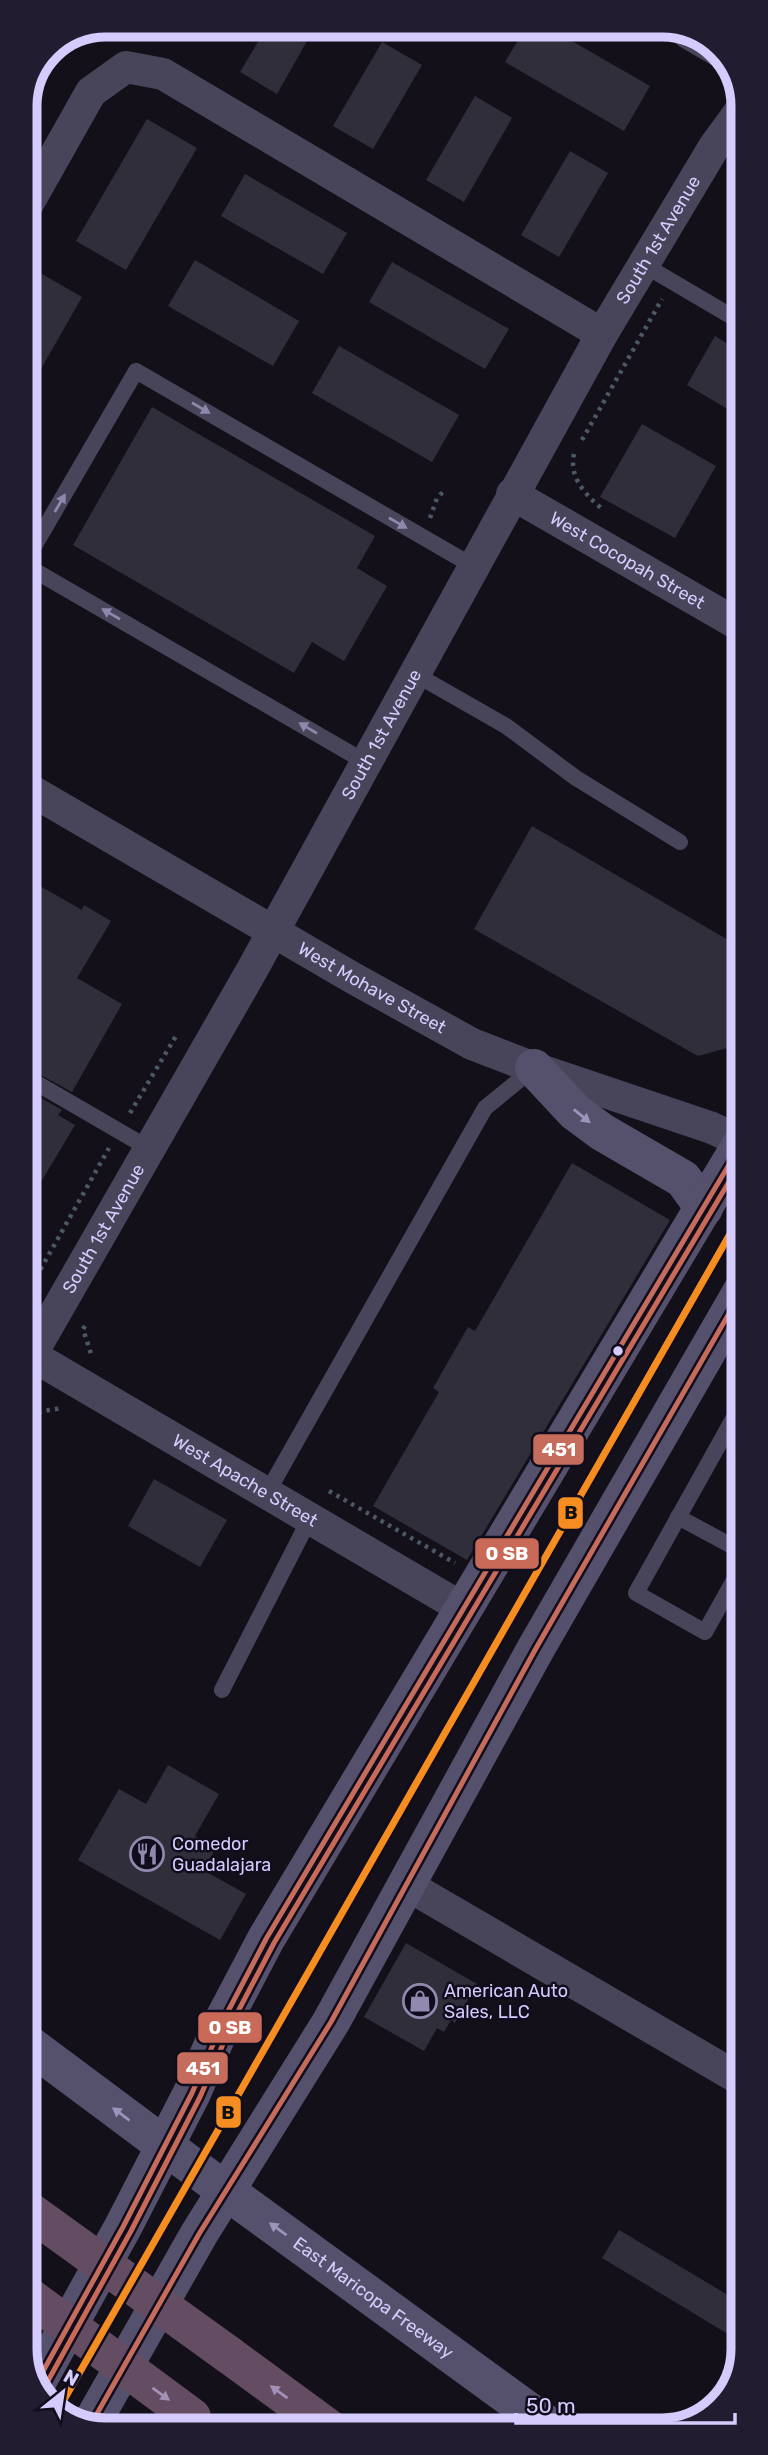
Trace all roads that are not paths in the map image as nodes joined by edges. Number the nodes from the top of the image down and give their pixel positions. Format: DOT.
graph roads {
  1 [pos="731,124"];
  2 [pos="37,188"];
  3 [pos="644,265"];
  4 [pos="731,316"];
  5 [pos="602,334"];
  6 [pos="512,494"];
  7 [pos="37,551"];
  8 [pos="473,566"];
  9 [pos="37,575"];
  10 [pos="731,620"];
  11 [pos="415,674"];
  12 [pos="367,763"];
  13 [pos="37,794"];
  14 [pos="680,842"];
  15 [pos="273,931"];
  16 [pos="534,1068"];
  17 [pos="37,1083"];
  18 [pos="731,1137"];
  19 [pos="149,1149"];
  20 [pos="731,1161"];
  21 [pos="704,1208"];
  22 [pos="731,1311"];
  23 [pos="37,1342"];
  24 [pos="37,1362"];
  25 [pos="731,1423"];
  26 [pos="267,1493"];
  27 [pos="678,1517"];
  28 [pos="310,1518"];
  29 [pos="731,1546"];
  30 [pos="731,1585"];
  31 [pos="464,1609"];
  32 [pos="222,1690"];
  33 [pos="407,1885"];
  34 [pos="37,2050"];
  35 [pos="731,2074"];
  36 [pos="165,2146"];
  37 [pos="211,2180"];
  38 [pos="37,2216"];
  39 [pos="37,2302"];
  40 [pos="42,2374"];
  41 [pos="94,2417"];
  42 [pos="194,2418"];
  43 [pos="315,2418"];
  44 [pos="538,2418"];
  1 -- 3 [label="street, South 1st Avenue"];
  2 -- 5 [label="street"];
  3 -- 4 [label="lane"];
  3 -- 5 [label="street, South 1st Avenue"];
  5 -- 6 [label="street, South 1st Avenue"];
  6 -- 8 [label="street, South 1st Avenue"];
  6 -- 10 [label="street, West Cocopah Street"];
  7 -- 8 [label="lane, one-way"];
  8 -- 11 [label="street, South 1st Avenue"];
  12 -- 9 [label="lane, one-way"];
  11 -- 12 [label="street, South 1st Avenue"];
  11 -- 14 [label="lane"];
  12 -- 15 [label="street, South 1st Avenue"];
  13 -- 15 [label="street, West Mohave Street"];
  15 -- 16 [label="street, West Mohave Street"];
  15 -- 19 [label="street, South 1st Avenue"];
  16 -- 18 [label="street, West Mohave Street"];
  16 -- 21 [label="main road, one-way"];
  16 -- 26 [label="lane"];
  17 -- 19 [label="lane"];
  19 -- 23 [label="street, South 1st Avenue"];
  20 -- 21 [label="main road"];
  21 -- 31 [label="main road"];
  22 -- 33 [label="main road"];
  24 -- 26 [label="street, West Apache Street"];
  25 -- 27 [label="lane"];
  26 -- 28 [label="street, West Apache Street"];
  27 -- 29 [label="lane"];
  27 -- 30 [label="lane"];
  28 -- 31 [label="street, West Apache Street"];
  28 -- 32 [label="lane"];
  31 -- 36 [label="main road"];
  33 -- 35 [label="street"];
  33 -- 37 [label="main road"];
  36 -- 34 [label="main road, East Maricopa Freeway, one-way"];
  36 -- 37 [label="main road, East Maricopa Freeway"];
  36 -- 40 [label="main road"];
  37 -- 41 [label="main road"];
  44 -- 37 [label="main road, East Maricopa Freeway, one-way"];
  43 -- 38 [label="highway, one-way, bridge"];
  39 -- 42 [label="highway, one-way, bridge"];
}
